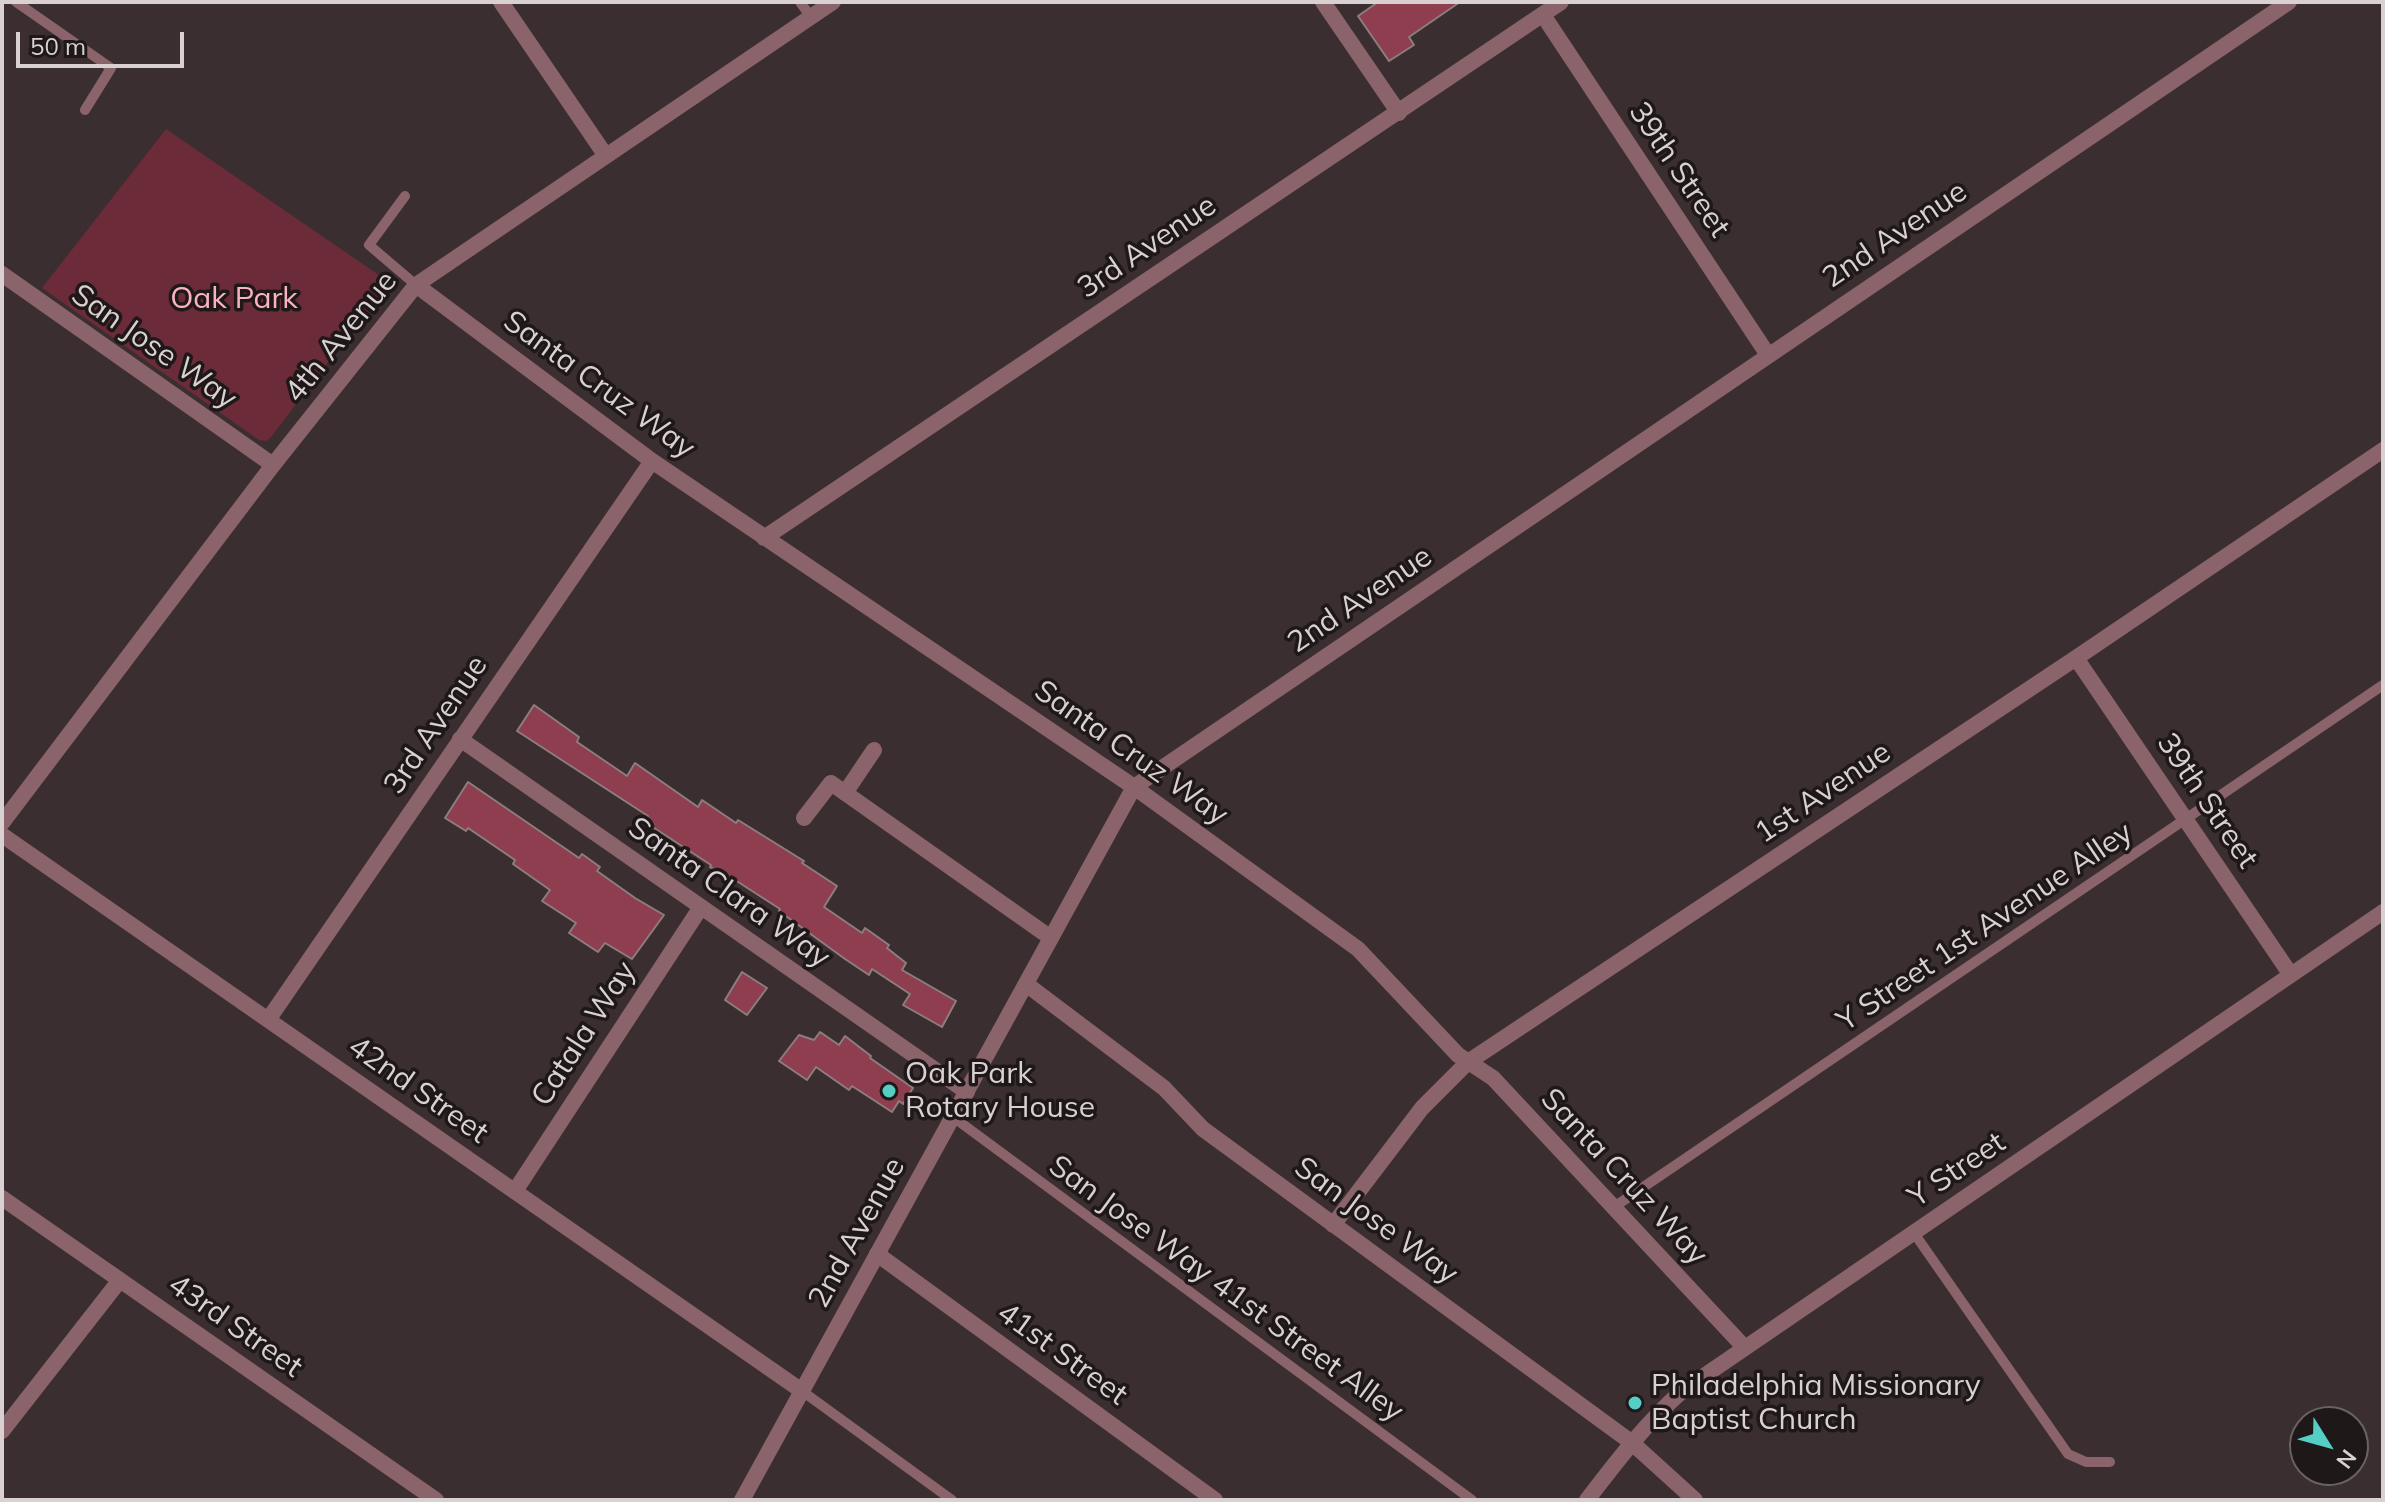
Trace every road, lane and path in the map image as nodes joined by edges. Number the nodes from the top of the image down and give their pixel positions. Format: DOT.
graph roads {
  1 [pos="16,2"];
  2 [pos="501,2"];
  3 [pos="800,2"];
  4 [pos="833,2"];
  5 [pos="1323,2"];
  6 [pos="1561,2"];
  7 [pos="2289,2"];
  8 [pos="1543,15"];
  9 [pos="811,17"];
  10 [pos="85,110"];
  11 [pos="1399,113"];
  12 [pos="606,156"];
  13 [pos="405,196"];
  14 [pos="2,274"];
  15 [pos="416,285"];
  16 [pos="1768,355"];
  17 [pos="2383,450"];
  18 [pos="652,461"];
  19 [pos="273,465"];
  20 [pos="764,538"];
  21 [pos="2076,658"];
  22 [pos="2383,685"];
  23 [pos="460,739"];
  24 [pos="874,750"];
  25 [pos="1134,787"];
  26 [pos="845,793"];
  27 [pos="804,818"];
  28 [pos="2187,819"];
  29 [pos="2,823"];
  30 [pos="2,835"];
  31 [pos="701,907"];
  32 [pos="2383,912"];
  33 [pos="1051,938"];
  34 [pos="2291,975"];
  35 [pos="1026,984"];
  36 [pos="268,1020"];
  37 [pos="1468,1062"];
  38 [pos="967,1092"];
  39 [pos="953,1117"];
  40 [pos="515,1191"];
  41 [pos="2,1198"];
  42 [pos="1614,1207"];
  43 [pos="1333,1225"];
  44 [pos="1914,1233"];
  45 [pos="877,1254"];
  46 [pos="120,1280"];
  47 [pos="1745,1348"];
  48 [pos="802,1391"];
  49 [pos="2,1431"];
  50 [pos="1631,1442"];
  51 [pos="2110,1462"];
  52 [pos="436,1500"];
  53 [pos="742,1500"];
  54 [pos="952,1500"];
  55 [pos="1215,1500"];
  56 [pos="1472,1500"];
  57 [pos="1587,1500"];
  58 [pos="1695,1500"];
  1 -- 10 [label="lane"];
  2 -- 12 [label="street"];
  3 -- 9 [label="lane"];
  4 -- 9 [label="street, 4th Avenue"];
  5 -- 11 [label="street"];
  6 -- 8 [label="street, 3rd Avenue"];
  7 -- 16 [label="street, 2nd Avenue"];
  8 -- 11 [label="street, 3rd Avenue"];
  8 -- 16 [label="street, 39th Street"];
  9 -- 12 [label="street, 4th Avenue"];
  11 -- 20 [label="street, 3rd Avenue"];
  12 -- 15 [label="street, 4th Avenue"];
  13 -- 15 [label="lane"];
  14 -- 19 [label="street, San Jose Way"];
  15 -- 18 [label="street, Santa Cruz Way"];
  15 -- 19 [label="street, 4th Avenue"];
  16 -- 25 [label="street, 2nd Avenue"];
  17 -- 21 [label="street, 1st Avenue"];
  18 -- 20 [label="street, Santa Cruz Way"];
  18 -- 23 [label="street, 3rd Avenue"];
  19 -- 29 [label="street, 4th Avenue"];
  20 -- 25 [label="street, Santa Cruz Way"];
  21 -- 28 [label="street, 39th Street"];
  21 -- 37 [label="street, 1st Avenue"];
  22 -- 28 [label="lane, Y Street 1st Avenue Alley"];
  23 -- 31 [label="street, Santa Clara Way"];
  23 -- 36 [label="street, 3rd Avenue"];
  24 -- 26 [label="street"];
  25 -- 33 [label="street, 2nd Avenue"];
  25 -- 37 [label="street, Santa Cruz Way"];
  26 -- 27 [label="street"];
  26 -- 33 [label="street"];
  28 -- 34 [label="street, 39th Street"];
  28 -- 42 [label="lane, Y Street 1st Avenue Alley"];
  30 -- 36 [label="street, 42nd Street"];
  31 -- 38 [label="street, Santa Clara Way"];
  31 -- 40 [label="street, Catala Way"];
  32 -- 34 [label="street, Y Street"];
  33 -- 35 [label="street, 2nd Avenue"];
  34 -- 44 [label="street, Y Street"];
  35 -- 38 [label="street, 2nd Avenue"];
  35 -- 43 [label="street, San Jose Way"];
  36 -- 40 [label="street, 42nd Street"];
  37 -- 42 [label="street, Santa Cruz Way"];
  37 -- 43 [label="street, 1st Avenue"];
  38 -- 39 [label="street, 2nd Avenue"];
  39 -- 45 [label="street, 2nd Avenue"];
  39 -- 56 [label="lane, San Jose Way 41st Street Alley"];
  40 -- 48 [label="street, 42nd Street"];
  41 -- 46 [label="street, 43rd Street"];
  42 -- 47 [label="street, Santa Cruz Way"];
  43 -- 50 [label="street, San Jose Way"];
  44 -- 47 [label="street, Y Street"];
  44 -- 51 [label="lane"];
  45 -- 48 [label="street, 2nd Avenue"];
  45 -- 55 [label="street, 41st Street"];
  46 -- 49 [label="street"];
  46 -- 52 [label="street, 43rd Street"];
  47 -- 50 [label="street, Y Street"];
  48 -- 53 [label="street, 2nd Avenue"];
  48 -- 54 [label="lane"];
  50 -- 57 [label="street, Y Street"];
  50 -- 58 [label="street, San Jose Way"];
}
